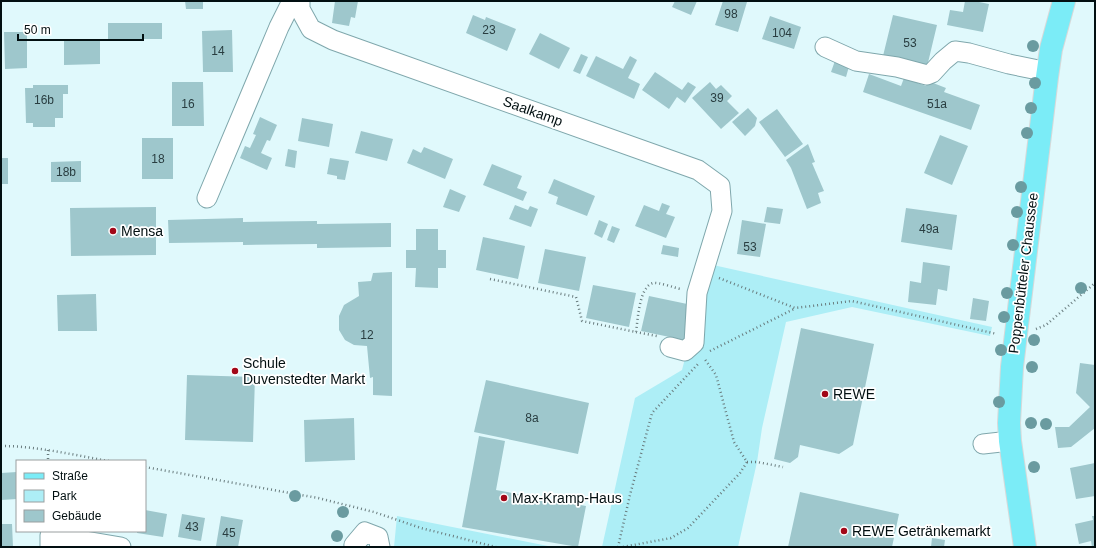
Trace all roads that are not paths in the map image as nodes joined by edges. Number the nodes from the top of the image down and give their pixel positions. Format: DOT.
graph roads {
  1 [pos="292,1"];
  2 [pos="300,1"];
  3 [pos="1064,1"];
  4 [pos="825,47"];
  5 [pos="1048,72"];
  6 [pos="207,198"];
  7 [pos="667,342"];
  8 [pos="1010,440"];
  9 [pos="984,444"];
  10 [pos="50,547"];
  11 [pos="121,547"];
  12 [pos="355,547"];
  13 [pos="380,547"];
  14 [pos="1025,547"];
  1 -- 6 [label="street"];
  2 -- 7 [label="street, Saalkamp"];
  3 -- 5 [label="main road, Poppenbütteler Chaussee"];
  4 -- 5 [label="street"];
  5 -- 8 [label="main road, Poppenbütteler Chaussee"];
  8 -- 9 [label="street"];
  8 -- 14 [label="main road, Poppenbütteler Chaussee"];
  10 -- 11 [label="street"];
  12 -- 13 [label="street"];
}
